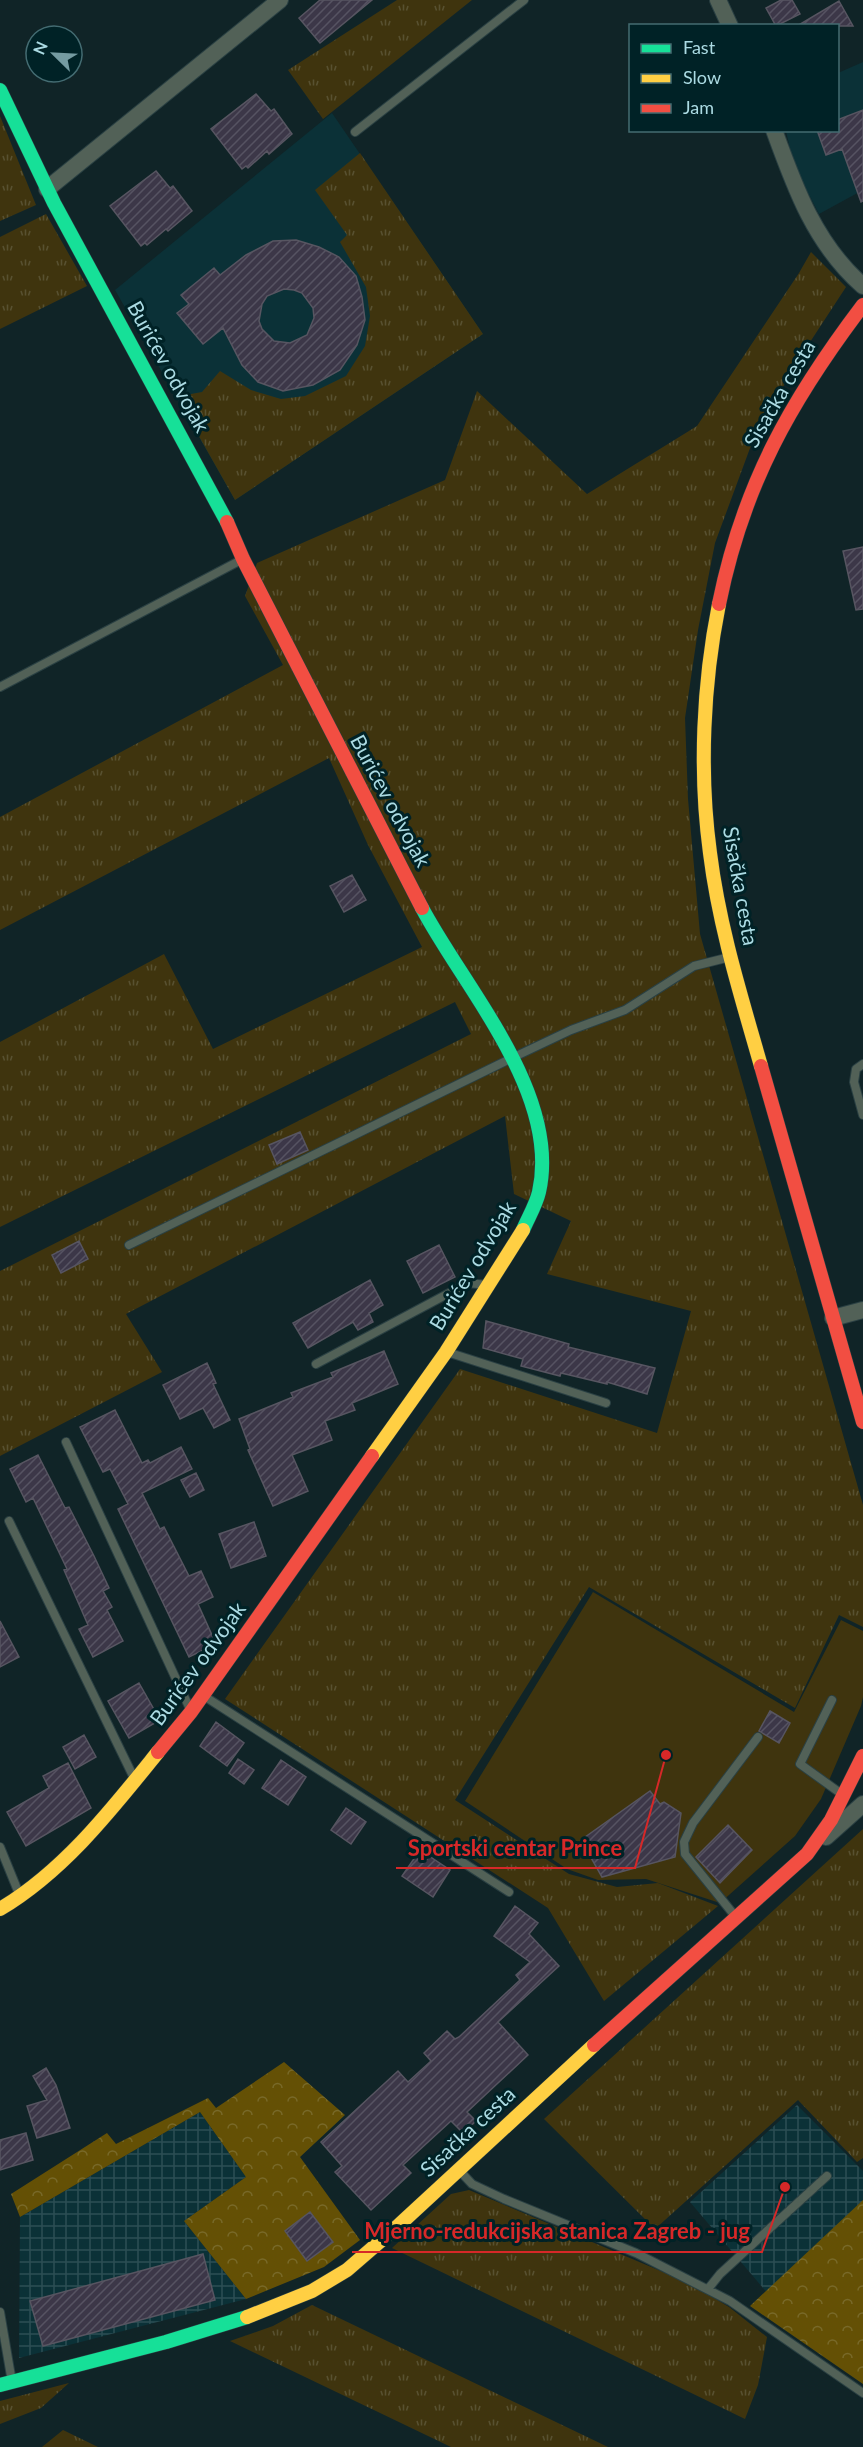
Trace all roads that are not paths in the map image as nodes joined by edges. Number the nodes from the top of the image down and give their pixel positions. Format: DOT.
graph roads {
  1 [pos="280,0"];
  2 [pos="524,0"];
  3 [pos="718,0"];
  4 [pos="729,24"];
  5 [pos="0,90"];
  6 [pos="355,132"];
  7 [pos="775,132"];
  8 [pos="47,189"];
  9 [pos="863,286"];
  10 [pos="863,305"];
  11 [pos="243,559"];
  12 [pos="0,687"];
  13 [pos="730,957"];
  14 [pos="512,1058"];
  15 [pos="863,1064"];
  16 [pos="863,1115"];
  17 [pos="129,1245"];
  18 [pos="491,1285"];
  19 [pos="863,1310"];
  20 [pos="833,1318"];
  21 [pos="446,1352"];
  22 [pos="316,1364"];
  23 [pos="606,1404"];
  24 [pos="863,1422"];
  25 [pos="66,1442"];
  26 [pos="9,1521"];
  27 [pos="203,1696"];
  28 [pos="831,1700"];
  29 [pos="191,1712"];
  30 [pos="758,1737"];
  31 [pos="863,1756"];
  32 [pos="135,1781"];
  33 [pos="844,1796"];
  34 [pos="863,1804"];
  35 [pos="0,1847"];
  36 [pos="807,1854"];
  37 [pos="508,1893"];
  38 [pos="20,1897"];
  39 [pos="0,1909"];
  40 [pos="736,1917"];
  41 [pos="458,2169"];
  42 [pos="827,2176"];
  43 [pos="708,2289"];
  44 [pos="0,2312"];
  45 [pos="6,2384"];
  46 [pos="863,2393"];
  1 -- 8 [label="street"];
  2 -- 6 [label="lane"];
  3 -- 4 [label="street"];
  5 -- 8 [label="main road, Burićev odvojak"];
  7 -- 9 [label="street"];
  8 -- 11 [label="main road, Burićev odvojak"];
  10 -- 13 [label="main road, Sisačka cesta"];
  11 -- 12 [label="lane"];
  11 -- 14 [label="main road, Burićev odvojak"];
  13 -- 14 [label="lane"];
  13 -- 20 [label="main road, Sisačka cesta"];
  14 -- 17 [label="lane"];
  14 -- 18 [label="main road, Burićev odvojak"];
  15 -- 16 [label="lane"];
  18 -- 21 [label="main road, Burićev odvojak"];
  18 -- 22 [label="lane"];
  19 -- 20 [label="street"];
  20 -- 24 [label="main road, Sisačka cesta"];
  21 -- 23 [label="lane"];
  21 -- 27 [label="main road, Burićev odvojak"];
  25 -- 29 [label="lane"];
  26 -- 32 [label="lane"];
  27 -- 29 [label="main road, Burićev odvojak"];
  27 -- 37 [label="lane"];
  28 -- 33 [label="lane"];
  29 -- 32 [label="main road, Burićev odvojak"];
  30 -- 40 [label="lane"];
  31 -- 33 [label="main road, Sisačka cesta"];
  32 -- 38 [label="main road, Burićev odvojak"];
  33 -- 36 [label="main road, Sisačka cesta"];
  34 -- 36 [label="street"];
  35 -- 38 [label="lane"];
  36 -- 40 [label="main road, Sisačka cesta"];
  38 -- 39 [label="main road, Burićev odvojak"];
  40 -- 41 [label="main road, Sisačka cesta"];
  41 -- 43 [label="lane"];
  41 -- 45 [label="main road, Sisačka cesta"];
  42 -- 43 [label="lane"];
  43 -- 46 [label="lane"];
  44 -- 45 [label="lane"];
}
